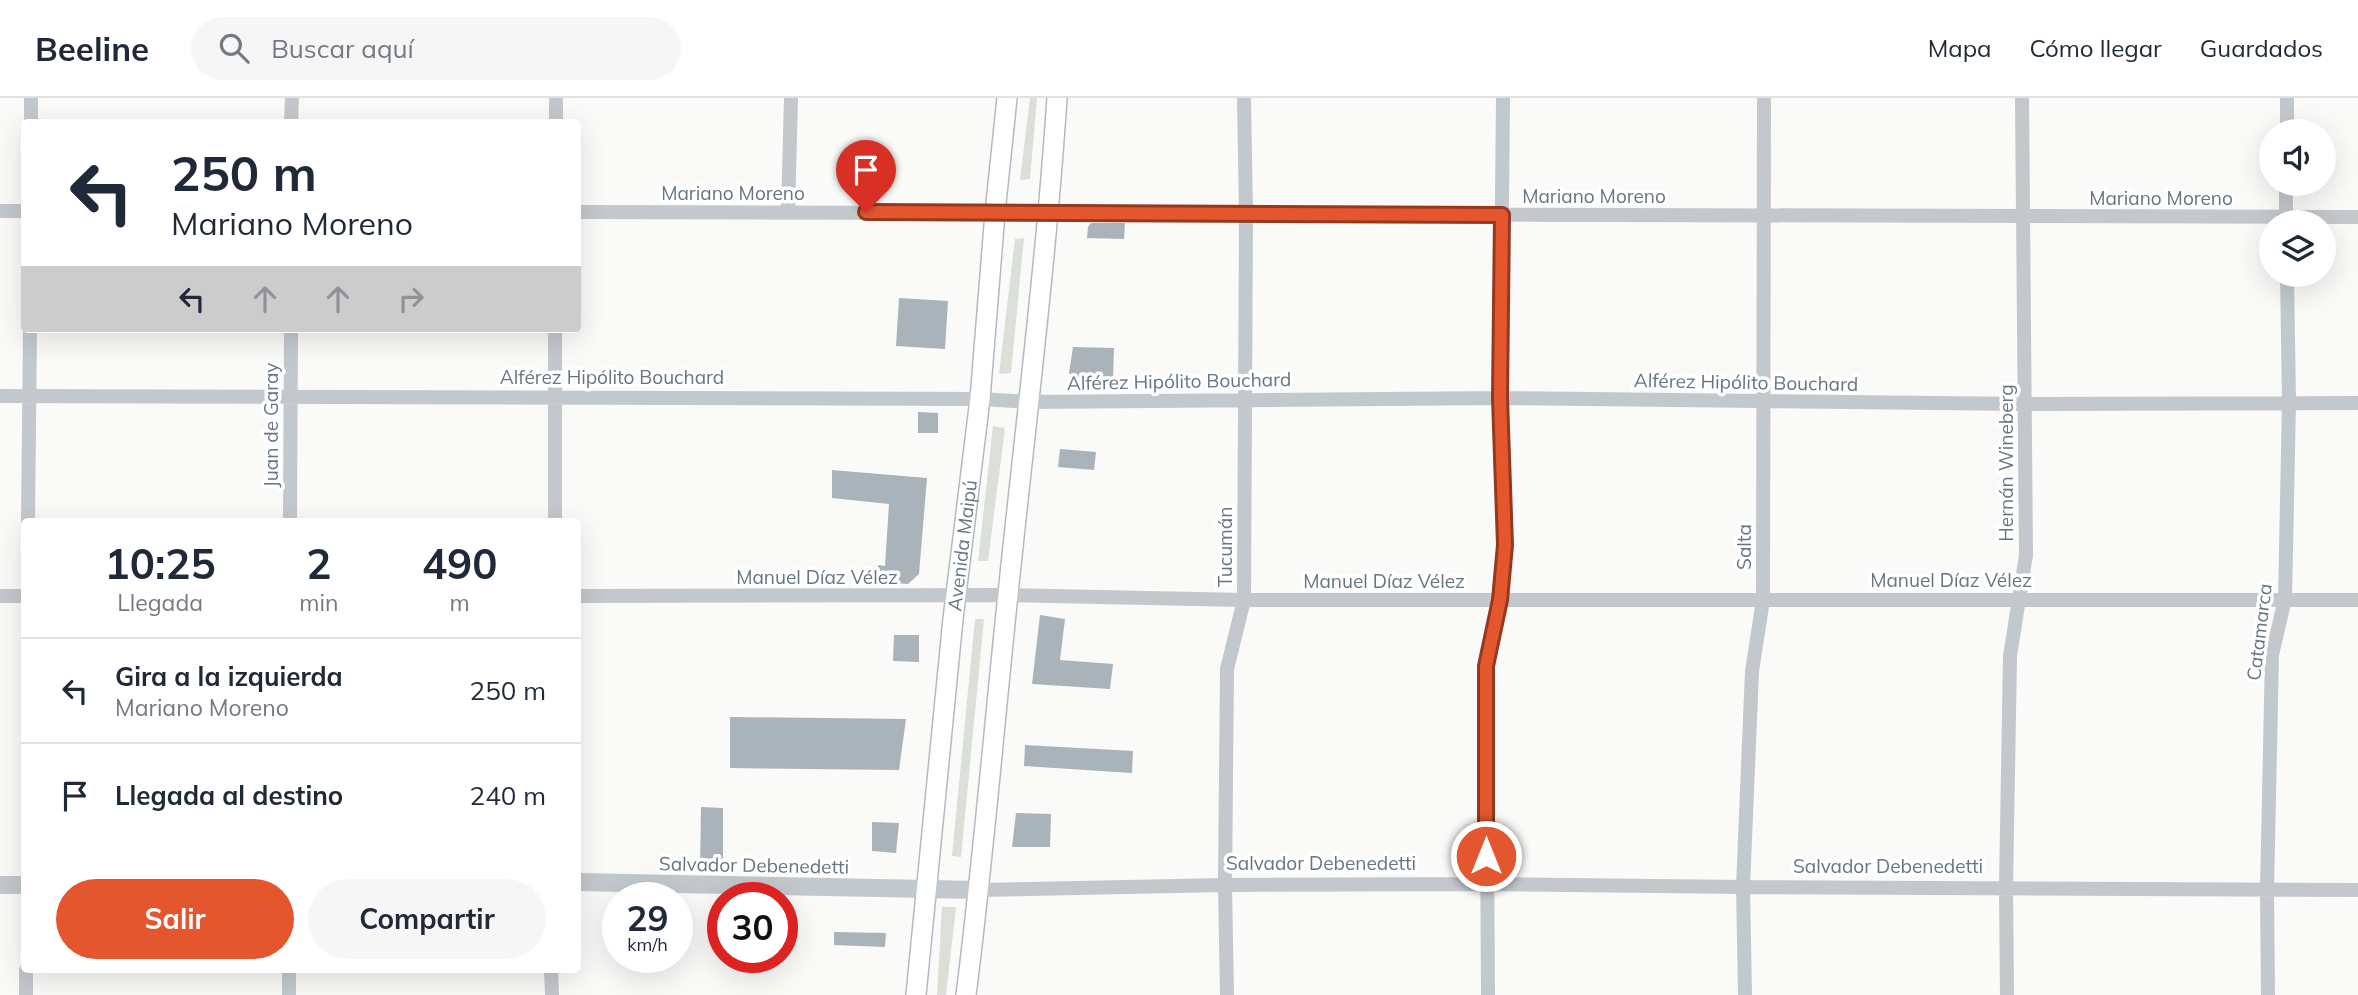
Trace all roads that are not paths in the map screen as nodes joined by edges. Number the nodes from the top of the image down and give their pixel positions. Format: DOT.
graph roads {
  1 [pos="31,98"];
  2 [pos="292,98"];
  3 [pos="556,98"];
  4 [pos="791,98"];
  5 [pos="1007,98"];
  6 [pos="1058,98"];
  7 [pos="1244,98"];
  8 [pos="1503,98"];
  9 [pos="1764,98"];
  10 [pos="2022,98"];
  11 [pos="2287,98"];
  12 [pos="31,119"];
  13 [pos="292,119"];
  14 [pos="556,119"];
  15 [pos="2287,119"];
  16 [pos="0,211"];
  17 [pos="21,211"];
  18 [pos="581,212"];
  19 [pos="788,212"];
  20 [pos="995,212"];
  21 [pos="1049,213"];
  22 [pos="1246,214"];
  23 [pos="1502,215"];
  24 [pos="1764,216"];
  25 [pos="2023,216"];
  26 [pos="2358,217"];
  27 [pos="2336,218"];
  28 [pos="2259,220"];
  29 [pos="2287,287"];
  30 [pos="30,333"];
  31 [pos="291,333"];
  32 [pos="555,333"];
  33 [pos="0,396"];
  34 [pos="29,396"];
  35 [pos="290,396"];
  36 [pos="555,396"];
  37 [pos="1500,398"];
  38 [pos="980,399"];
  39 [pos="1245,399"];
  40 [pos="1029,402"];
  41 [pos="1764,402"];
  42 [pos="2289,402"];
  43 [pos="2358,403"];
  44 [pos="2025,404"];
  45 [pos="28,518"];
  46 [pos="290,518"];
  47 [pos="555,518"];
  48 [pos="1008,595"];
  49 [pos="0,596"];
  50 [pos="21,596"];
  51 [pos="581,596"];
  52 [pos="956,596"];
  53 [pos="2020,599"];
  54 [pos="2285,599"];
  55 [pos="1244,600"];
  56 [pos="1500,600"];
  57 [pos="1763,600"];
  58 [pos="2358,600"];
  59 [pos="581,883"];
  60 [pos="1225,884"];
  61 [pos="1486,884"];
  62 [pos="0,885"];
  63 [pos="21,885"];
  64 [pos="1744,887"];
  65 [pos="2006,887"];
  66 [pos="926,889"];
  67 [pos="979,890"];
  68 [pos="2267,890"];
  69 [pos="2358,890"];
  70 [pos="26,973"];
  71 [pos="289,973"];
  72 [pos="551,973"];
  73 [pos="26,995"];
  74 [pos="289,995"];
  75 [pos="552,995"];
  76 [pos="916,995"];
  77 [pos="966,995"];
  78 [pos="1227,995"];
  79 [pos="1488,995"];
  80 [pos="1745,995"];
  81 [pos="2007,995"];
  82 [pos="2268,995"];
  1 -- 12 [label="street"];
  2 -- 13 [label="street"];
  3 -- 14 [label="street"];
  4 -- 19 [label="street"];
  5 -- 20 [label="main road, Avenida Maipú"];
  6 -- 21 [label="main road"];
  7 -- 22 [label="street, Tucumán"];
  8 -- 23 [label="street"];
  9 -- 24 [label="street, Salta"];
  10 -- 25 [label="street, Hernán Wineberg"];
  11 -- 15 [label="street"];
  16 -- 17 [label="street"];
  18 -- 19 [label="street, Mariano Moreno"];
  19 -- 20 [label="street, Mariano Moreno"];
  20 -- 21 [label="street, Mariano Moreno"];
  20 -- 38 [label="main road, Avenida Maipú"];
  21 -- 22 [label="street, Mariano Moreno"];
  21 -- 40 [label="main road"];
  22 -- 23 [label="street, Mariano Moreno"];
  22 -- 39 [label="street, Tucumán"];
  23 -- 24 [label="street, Mariano Moreno"];
  23 -- 37 [label="street"];
  24 -- 25 [label="street, Mariano Moreno"];
  24 -- 41 [label="street, Salta"];
  25 -- 28 [label="street, Mariano Moreno"];
  25 -- 44 [label="street, Hernán Wineberg"];
  26 -- 27 [label="street, Mariano Moreno"];
  29 -- 42 [label="street, Catamarca"];
  30 -- 34 [label="street"];
  31 -- 35 [label="street, Juan de Garay"];
  32 -- 36 [label="street"];
  33 -- 34 [label="street, Alférez Hipólito Bouchard"];
  34 -- 35 [label="street, Alférez Hipólito Bouchard"];
  34 -- 45 [label="street"];
  35 -- 36 [label="street, Alférez Hipólito Bouchard"];
  35 -- 46 [label="street, Juan de Garay"];
  36 -- 38 [label="street, Alférez Hipólito Bouchard"];
  36 -- 47 [label="street"];
  37 -- 39 [label="street, Alférez Hipólito Bouchard"];
  37 -- 41 [label="street, Alférez Hipólito Bouchard"];
  37 -- 56 [label="street"];
  38 -- 40 [label="street, Alférez Hipólito Bouchard"];
  38 -- 52 [label="main road, Avenida Maipú"];
  39 -- 40 [label="street, Alférez Hipólito Bouchard"];
  39 -- 55 [label="street, Tucumán"];
  40 -- 48 [label="main road"];
  41 -- 44 [label="street, Alférez Hipólito Bouchard"];
  41 -- 57 [label="street, Salta"];
  42 -- 43 [label="street, Alférez Hipólito Bouchard"];
  42 -- 44 [label="street, Alférez Hipólito Bouchard"];
  42 -- 54 [label="street, Catamarca"];
  44 -- 53 [label="street, Hernán Wineberg"];
  48 -- 52 [label="street, Manuel Díaz Vélez"];
  48 -- 55 [label="street, Manuel Díaz Vélez"];
  48 -- 67 [label="main road"];
  49 -- 50 [label="street"];
  51 -- 52 [label="street, Manuel Díaz Vélez"];
  52 -- 66 [label="main road, Avenida Maipú"];
  53 -- 54 [label="street, Manuel Díaz Vélez"];
  53 -- 57 [label="street, Manuel Díaz Vélez"];
  53 -- 65 [label="street, Hernán Wineberg"];
  54 -- 58 [label="street, Manuel Díaz Vélez"];
  54 -- 68 [label="street, Catamarca"];
  55 -- 56 [label="street, Manuel Díaz Vélez"];
  55 -- 60 [label="street, Tucumán"];
  56 -- 57 [label="street, Manuel Díaz Vélez"];
  56 -- 61 [label="street"];
  57 -- 64 [label="street, Salta"];
  59 -- 66 [label="street, Salvador Debenedetti"];
  60 -- 61 [label="street, Salvador Debenedetti"];
  60 -- 67 [label="street, Salvador Debenedetti"];
  60 -- 78 [label="street, Tucumán"];
  61 -- 64 [label="street, Salvador Debenedetti"];
  61 -- 79 [label="street"];
  62 -- 63 [label="street"];
  64 -- 65 [label="street, Salvador Debenedetti"];
  64 -- 80 [label="street, Salta"];
  65 -- 68 [label="street, Salvador Debenedetti"];
  65 -- 81 [label="street, Hernán Wineberg"];
  66 -- 67 [label="street, Salvador Debenedetti"];
  66 -- 76 [label="main road, Avenida Maipú"];
  67 -- 77 [label="main road"];
  68 -- 69 [label="street, Salvador Debenedetti"];
  68 -- 82 [label="street, Catamarca"];
  70 -- 73 [label="street"];
  71 -- 74 [label="street"];
  72 -- 75 [label="street"];
}
